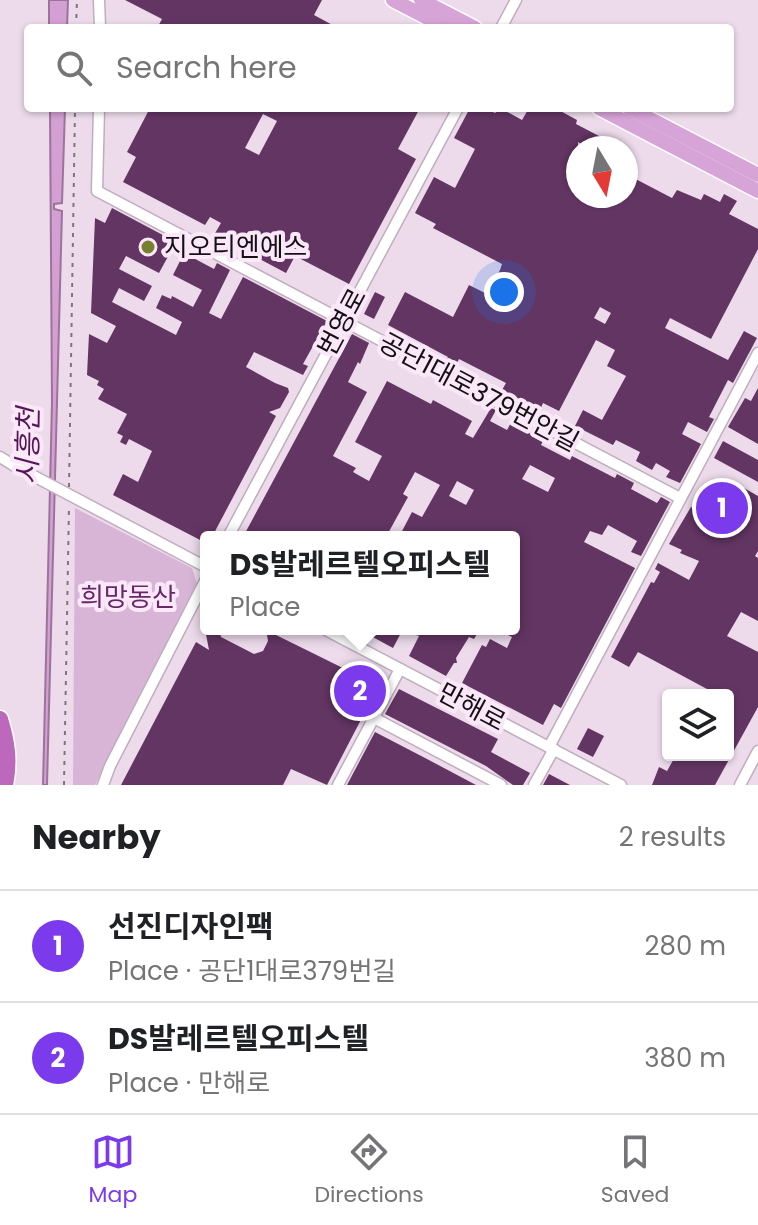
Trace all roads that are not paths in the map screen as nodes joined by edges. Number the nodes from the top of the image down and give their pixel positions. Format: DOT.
graph roads {
  1 [pos="99,0"];
  2 [pos="393,0"];
  3 [pos="421,0"];
  4 [pos="516,0"];
  5 [pos="100,24"];
  6 [pos="439,24"];
  7 [pos="467,24"];
  8 [pos="503,24"];
  9 [pos="99,112"];
  10 [pos="456,112"];
  11 [pos="607,112"];
  12 [pos="637,112"];
  13 [pos="758,175"];
  14 [pos="758,191"];
  15 [pos="343,320"];
  16 [pos="758,353"];
  17 [pos="0,457"];
  18 [pos="680,498"];
  19 [pos="231,531"];
  20 [pos="200,564"];
  21 [pos="200,591"];
  22 [pos="335,635"];
  23 [pos="400,669"];
  24 [pos="374,718"];
  25 [pos="0,719"];
  26 [pos="551,748"];
  27 [pos="758,751"];
  28 [pos="5,785"];
  29 [pos="103,785"];
  30 [pos="338,785"];
  31 [pos="501,785"];
  32 [pos="534,785"];
  33 [pos="621,785"];
  34 [pos="740,785"];
  1 -- 5 [label="street"];
  2 -- 6 [label="main road"];
  3 -- 7 [label="main road"];
  4 -- 8 [label="street"];
  9 -- 15 [label="street, 공단1대로379번안길"];
  10 -- 15 [label="street, 번영로"];
  11 -- 14 [label="main road"];
  12 -- 13 [label="main road"];
  15 -- 18 [label="street, 공단1대로379번안길"];
  15 -- 19 [label="street, 번영로"];
  16 -- 18 [label="street"];
  17 -- 20 [label="street, bridge"];
  18 -- 26 [label="street"];
  21 -- 29 [label="street"];
  22 -- 23 [label="street, 만해로"];
  23 -- 24 [label="street"];
  23 -- 26 [label="street, 만해로"];
  24 -- 30 [label="street"];
  24 -- 31 [label="street"];
  25 -- 28 [label="highway"];
  26 -- 32 [label="street"];
  26 -- 33 [label="street, 만해로"];
  27 -- 34 [label="street"];
}
